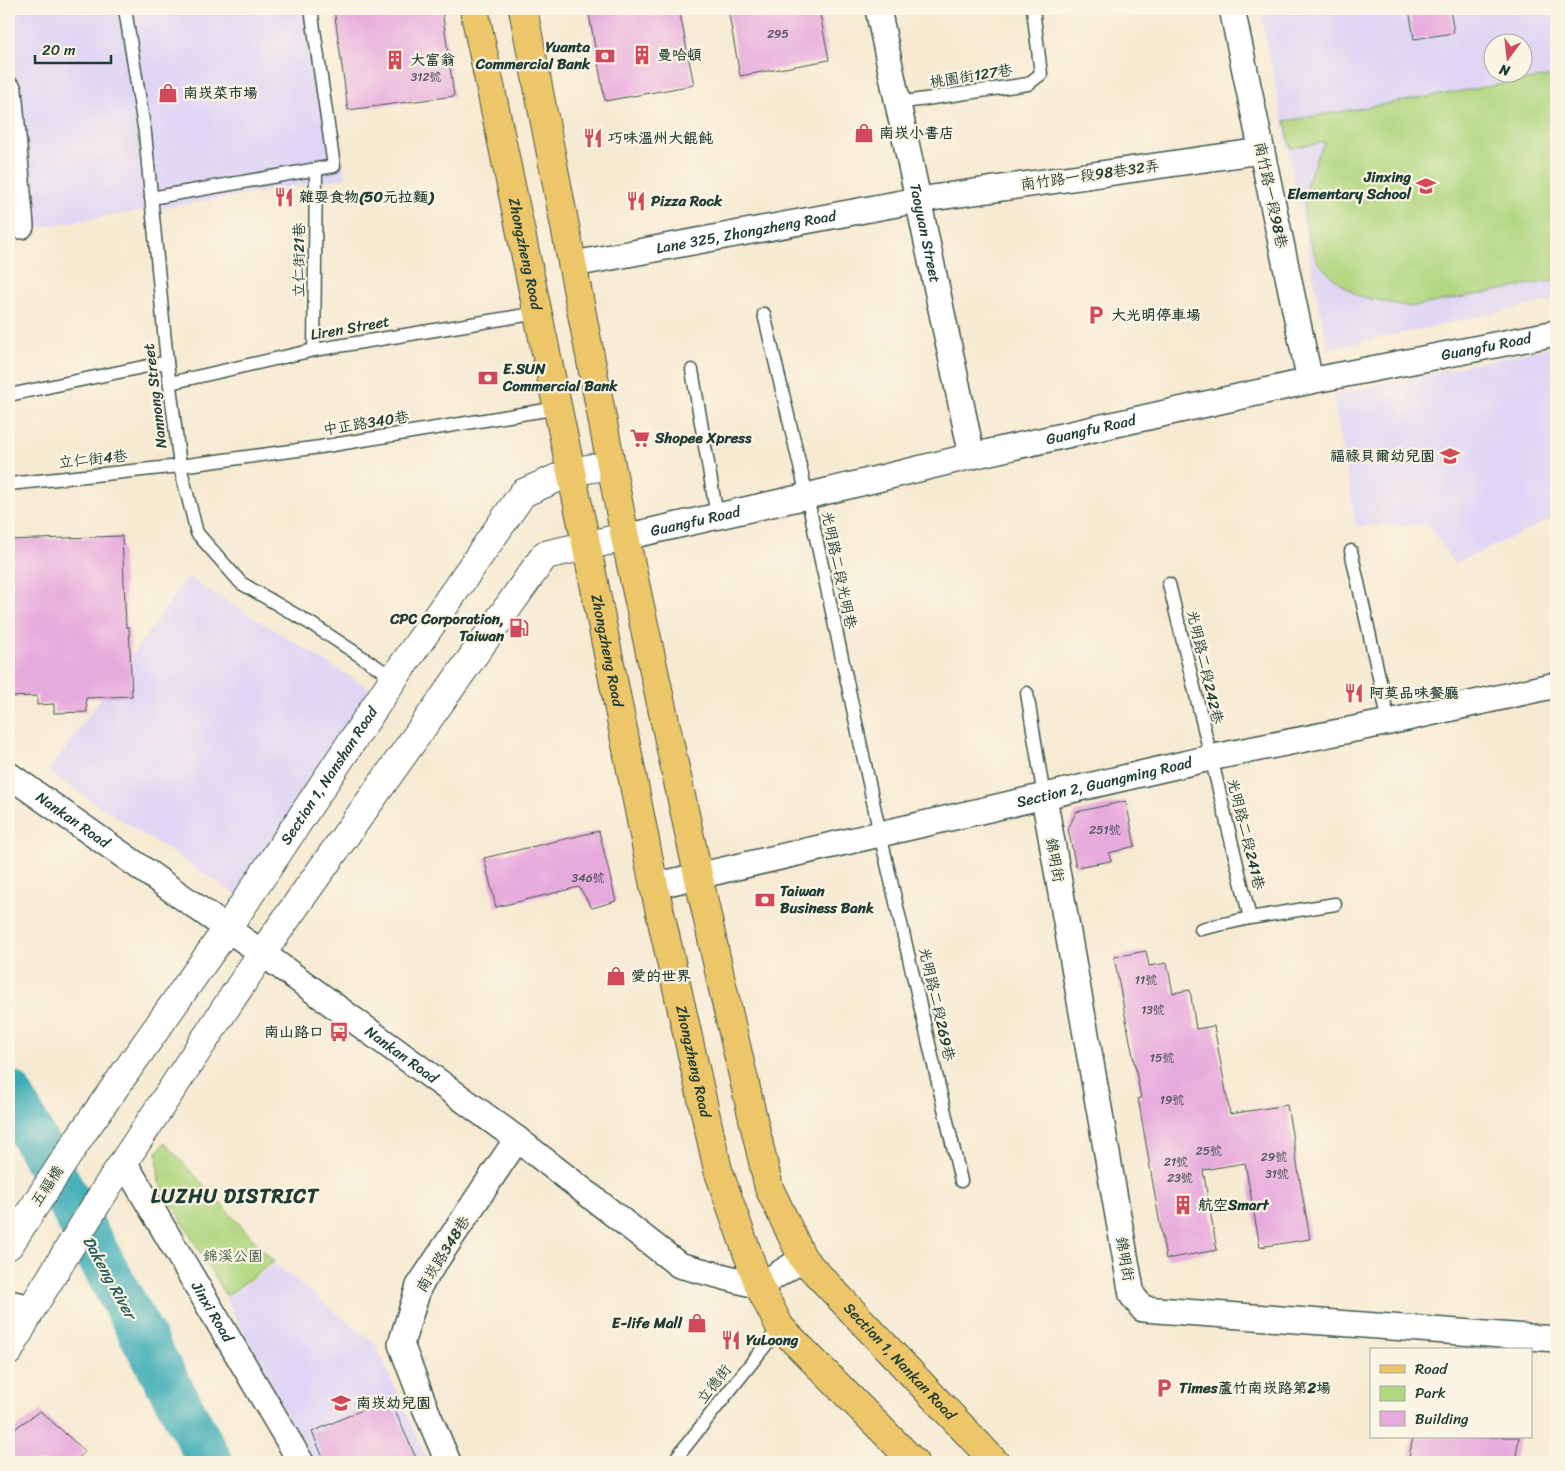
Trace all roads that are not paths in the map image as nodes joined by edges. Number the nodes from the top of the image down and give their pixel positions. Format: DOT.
graph roads {
  1 [pos="125,9"];
  2 [pos="311,9"];
  3 [pos="474,9"];
  4 [pos="523,9"];
  5 [pos="878,9"];
  6 [pos="1033,9"];
  7 [pos="1232,9"];
  8 [pos="9,90"];
  9 [pos="898,103"];
  10 [pos="1262,151"];
  11 [pos="316,170"];
  12 [pos="151,198"];
  13 [pos="918,200"];
  14 [pos="21,226"];
  15 [pos="574,264"];
  16 [pos="538,313"];
  17 [pos="764,314"];
  18 [pos="1556,332"];
  19 [pos="314,350"];
  20 [pos="167,362"];
  21 [pos="692,370"];
  22 [pos="1310,382"];
  23 [pos="170,383"];
  24 [pos="9,395"];
  25 [pos="558,408"];
  26 [pos="972,456"];
  27 [pos="610,465"];
  28 [pos="180,466"];
  29 [pos="571,472"];
  30 [pos="9,484"];
  31 [pos="806,496"];
  32 [pos="717,516"];
  33 [pos="625,537"];
  34 [pos="586,545"];
  35 [pos="1350,550"];
  36 [pos="1169,584"];
  37 [pos="394,678"];
  38 [pos="1556,686"];
  39 [pos="1027,694"];
  40 [pos="1389,722"];
  41 [pos="1210,758"];
  42 [pos="9,775"];
  43 [pos="1044,797"];
  44 [pos="880,834"];
  45 [pos="699,877"];
  46 [pos="654,886"];
  47 [pos="1335,904"];
  48 [pos="1250,918"];
  49 [pos="227,928"];
  50 [pos="1201,929"];
  51 [pos="262,953"];
  52 [pos="81,1135"];
  53 [pos="517,1139"];
  54 [pos="124,1162"];
  55 [pos="961,1181"];
  56 [pos="11,1241"];
  57 [pos="803,1259"];
  58 [pos="759,1286"];
  59 [pos="20,1306"];
  60 [pos="780,1326"];
  61 [pos="1556,1339"];
  62 [pos="9,1351"];
  63 [pos="301,1462"];
  64 [pos="448,1462"];
  65 [pos="673,1462"];
  66 [pos="914,1462"];
  67 [pos="995,1462"];
  1 -- 12 [label="lane, Nannong Street"];
  2 -- 11 [label="lane"];
  3 -- 16 [label="main road, Zhongzheng Road"];
  4 -- 15 [label="main road"];
  5 -- 9 [label="street, Taoyuan Street"];
  6 -- 9 [label="lane, 桃園街127巷"];
  7 -- 10 [label="street, 南竹路一段98巷"];
  8 -- 14 [label="street"];
  9 -- 13 [label="street, Taoyuan Street"];
  10 -- 13 [label="street, 南竹路一段98巷32弄"];
  10 -- 22 [label="street, 南竹路一段98巷"];
  11 -- 12 [label="lane"];
  11 -- 19 [label="lane, 立仁街21巷"];
  12 -- 20 [label="lane, Nannong Street"];
  13 -- 15 [label="street, Lane 325, Zhongzheng Road"];
  13 -- 26 [label="street, Taoyuan Street"];
  15 -- 27 [label="main road"];
  16 -- 19 [label="lane, Liren Street"];
  16 -- 25 [label="main road, Zhongzheng Road"];
  17 -- 31 [label="lane, 光明路二段光明巷"];
  18 -- 22 [label="street, Guangfu Road"];
  19 -- 23 [label="lane, Liren Street"];
  20 -- 23 [label="lane, Nannong Street"];
  20 -- 24 [label="lane"];
  21 -- 32 [label="lane"];
  22 -- 26 [label="street, Guangfu Road"];
  23 -- 28 [label="lane, Nannong Street"];
  25 -- 28 [label="lane, 中正路340巷"];
  25 -- 29 [label="main road, Zhongzheng Road"];
  26 -- 31 [label="street, Guangfu Road"];
  27 -- 29 [label="street, Section 1, Nanshan Road"];
  27 -- 33 [label="main road"];
  28 -- 30 [label="lane, 立仁街4巷"];
  28 -- 37 [label="lane, Nannong Street"];
  29 -- 34 [label="main road, Zhongzheng Road"];
  29 -- 37 [label="street, Section 1, Nanshan Road"];
  31 -- 32 [label="street, Guangfu Road"];
  31 -- 44 [label="lane, 光明路二段光明巷"];
  32 -- 33 [label="street, Guangfu Road"];
  33 -- 34 [label="street"];
  33 -- 45 [label="main road"];
  34 -- 46 [label="main road, Zhongzheng Road"];
  34 -- 51 [label="street"];
  35 -- 40 [label="lane"];
  36 -- 41 [label="lane, 光明路二段242巷"];
  37 -- 49 [label="street, Section 1, Nanshan Road"];
  38 -- 40 [label="street, Section 2, Guangming Road"];
  39 -- 43 [label="lane"];
  40 -- 41 [label="street, Section 2, Guangming Road"];
  41 -- 43 [label="street, Section 2, Guangming Road"];
  41 -- 48 [label="lane, 光明路二段241巷"];
  42 -- 49 [label="street, Nankan Road"];
  43 -- 44 [label="street, Section 2, Guangming Road"];
  43 -- 61 [label="street, 錦明街"];
  44 -- 45 [label="street, Section 2, Guangming Road"];
  44 -- 55 [label="lane, 光明路二段269巷"];
  45 -- 46 [label="street, Section 2, Guangming Road"];
  45 -- 57 [label="main road"];
  46 -- 58 [label="main road, Zhongzheng Road"];
  47 -- 48 [label="lane"];
  48 -- 50 [label="lane"];
  49 -- 51 [label="street, Nankan Road"];
  49 -- 52 [label="street, Section 1, Nanshan Road"];
  51 -- 53 [label="street, Nankan Road"];
  51 -- 54 [label="street"];
  52 -- 56 [label="street, 五福橋"];
  53 -- 58 [label="street, Nankan Road"];
  53 -- 64 [label="street, 南崁路348巷"];
  54 -- 59 [label="street"];
  54 -- 63 [label="street, Jinxi Road"];
  57 -- 58 [label="street"];
  57 -- 67 [label="main road, Section 1, Nankan Road"];
  58 -- 60 [label="main road"];
  59 -- 62 [label="street"];
  60 -- 65 [label="lane, 立德街"];
  60 -- 66 [label="main road"];
}
